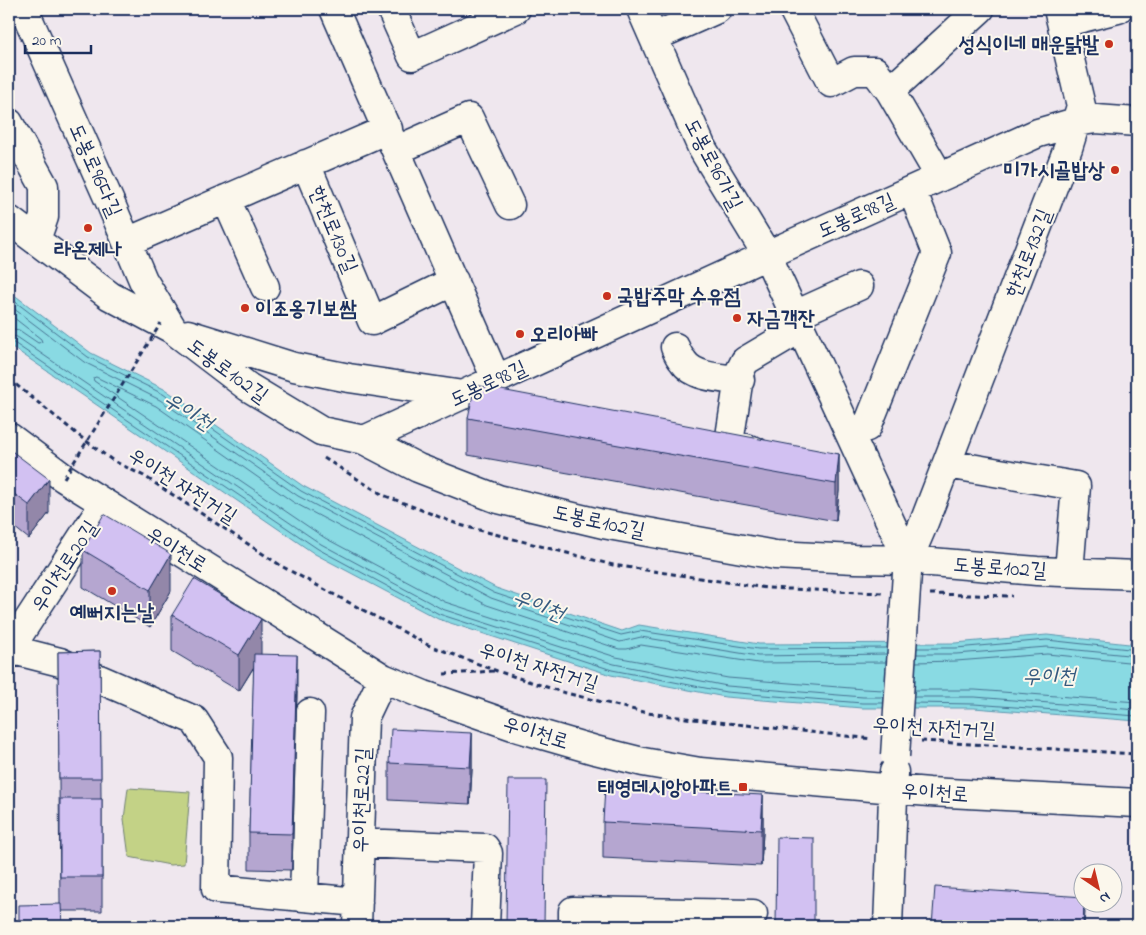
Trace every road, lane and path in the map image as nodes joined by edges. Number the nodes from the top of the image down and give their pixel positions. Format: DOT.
graph roads {
  1 [pos="24,9"];
  2 [pos="334,9"];
  3 [pos="391,9"];
  4 [pos="516,9"];
  5 [pos="641,9"];
  6 [pos="716,9"];
  7 [pos="793,9"];
  8 [pos="980,9"];
  9 [pos="1118,9"];
  10 [pos="1060,16"];
  11 [pos="654,37"];
  12 [pos="890,91"];
  13 [pos="1076,122"];
  14 [pos="1137,122"];
  15 [pos="9,123"];
  16 [pos="393,139"];
  17 [pos="306,164"];
  18 [pos="940,177"];
  19 [pos="912,190"];
  20 [pos="226,199"];
  21 [pos="510,205"];
  22 [pos="9,220"];
  23 [pos="36,240"];
  24 [pos="127,242"];
  25 [pos="767,255"];
  26 [pos="454,281"];
  27 [pos="859,286"];
  28 [pos="265,287"];
  29 [pos="798,322"];
  30 [pos="167,326"];
  31 [pos="675,347"];
  32 [pos="9,379"];
  33 [pos="496,380"];
  34 [pos="740,380"];
  35 [pos="463,395"];
  36 [pos="867,426"];
  37 [pos="700,436"];
  38 [pos="9,437"];
  39 [pos="364,440"];
  40 [pos="729,443"];
  41 [pos="776,458"];
  42 [pos="947,464"];
  43 [pos="64,478"];
  44 [pos="104,504"];
  45 [pos="907,566"];
  46 [pos="1069,572"];
  47 [pos="1137,574"];
  48 [pos="9,651"];
  49 [pos="384,678"];
  50 [pos="310,713"];
  51 [pos="895,745"];
  52 [pos="1137,754"];
  53 [pos="893,789"];
  54 [pos="1137,803"];
  55 [pos="360,843"];
  56 [pos="304,897"];
  57 [pos="358,914"];
  58 [pos="753,914"];
  59 [pos="484,926"];
  60 [pos="573,926"];
  61 [pos="888,926"];
  1 -- 24 [label="street, 도봉로96다길"];
  2 -- 16 [label="street"];
  3 -- 4 [label="street"];
  5 -- 11 [label="street, 도봉로96가길"];
  6 -- 11 [label="street"];
  7 -- 12 [label="street"];
  8 -- 12 [label="street"];
  9 -- 10 [label="street"];
  10 -- 13 [label="street, 한천로132길"];
  11 -- 25 [label="street, 도봉로96가길"];
  12 -- 18 [label="street"];
  13 -- 14 [label="street, 도봉로98길"];
  13 -- 18 [label="street, 도봉로98길"];
  13 -- 42 [label="street, 한천로132길"];
  15 -- 23 [label="street"];
  16 -- 17 [label="street, 한천로130길"];
  16 -- 21 [label="street, 한천로130길"];
  16 -- 26 [label="street"];
  17 -- 20 [label="street, 한천로130길"];
  17 -- 26 [label="street, 한천로130길"];
  18 -- 19 [label="street, 도봉로98길"];
  19 -- 25 [label="street, 도봉로98길"];
  19 -- 36 [label="street, 도봉로98길"];
  20 -- 24 [label="street, 한천로130길"];
  20 -- 28 [label="street"];
  22 -- 23 [label="street, 도봉로102길"];
  23 -- 30 [label="street, 도봉로102길"];
  24 -- 30 [label="street, 도봉로96다길"];
  25 -- 29 [label="street, 도봉로96가길"];
  25 -- 33 [label="street, 도봉로98길"];
  26 -- 33 [label="street"];
  27 -- 29 [label="street"];
  29 -- 34 [label="street"];
  29 -- 45 [label="street, 도봉로96가길"];
  30 -- 35 [label="street, 도봉로102길"];
  30 -- 39 [label="street, 도봉로102길"];
  30 -- 43 [label="path, bridge"];
  31 -- 34 [label="street"];
  32 -- 51 [label="path, 우이천 자전거길"];
  33 -- 35 [label="street, 도봉로98길"];
  34 -- 40 [label="street"];
  35 -- 39 [label="street, 도봉로98길"];
  37 -- 40 [label="street"];
  38 -- 43 [label="street, 우이천로"];
  39 -- 45 [label="street, 도봉로102길"];
  40 -- 41 [label="street"];
  42 -- 45 [label="street, 한천로132길"];
  42 -- 46 [label="street, 도봉로102길"];
  43 -- 44 [label="street, 우이천로"];
  44 -- 48 [label="street, 우이천로20길"];
  44 -- 49 [label="street, 우이천로"];
  45 -- 46 [label="street, 도봉로102길"];
  45 -- 51 [label="street, bridge"];
  46 -- 47 [label="street, 도봉로102길"];
  48 -- 56 [label="street"];
  49 -- 53 [label="street, 우이천로"];
  49 -- 55 [label="street, 우이천로22길"];
  50 -- 56 [label="street"];
  51 -- 52 [label="path, 우이천 자전거길"];
  51 -- 53 [label="street"];
  53 -- 54 [label="street, 우이천로"];
  53 -- 61 [label="street"];
  55 -- 57 [label="street, 우이천로22길"];
  55 -- 59 [label="street"];
  56 -- 57 [label="street"];
  58 -- 60 [label="street"];
}
